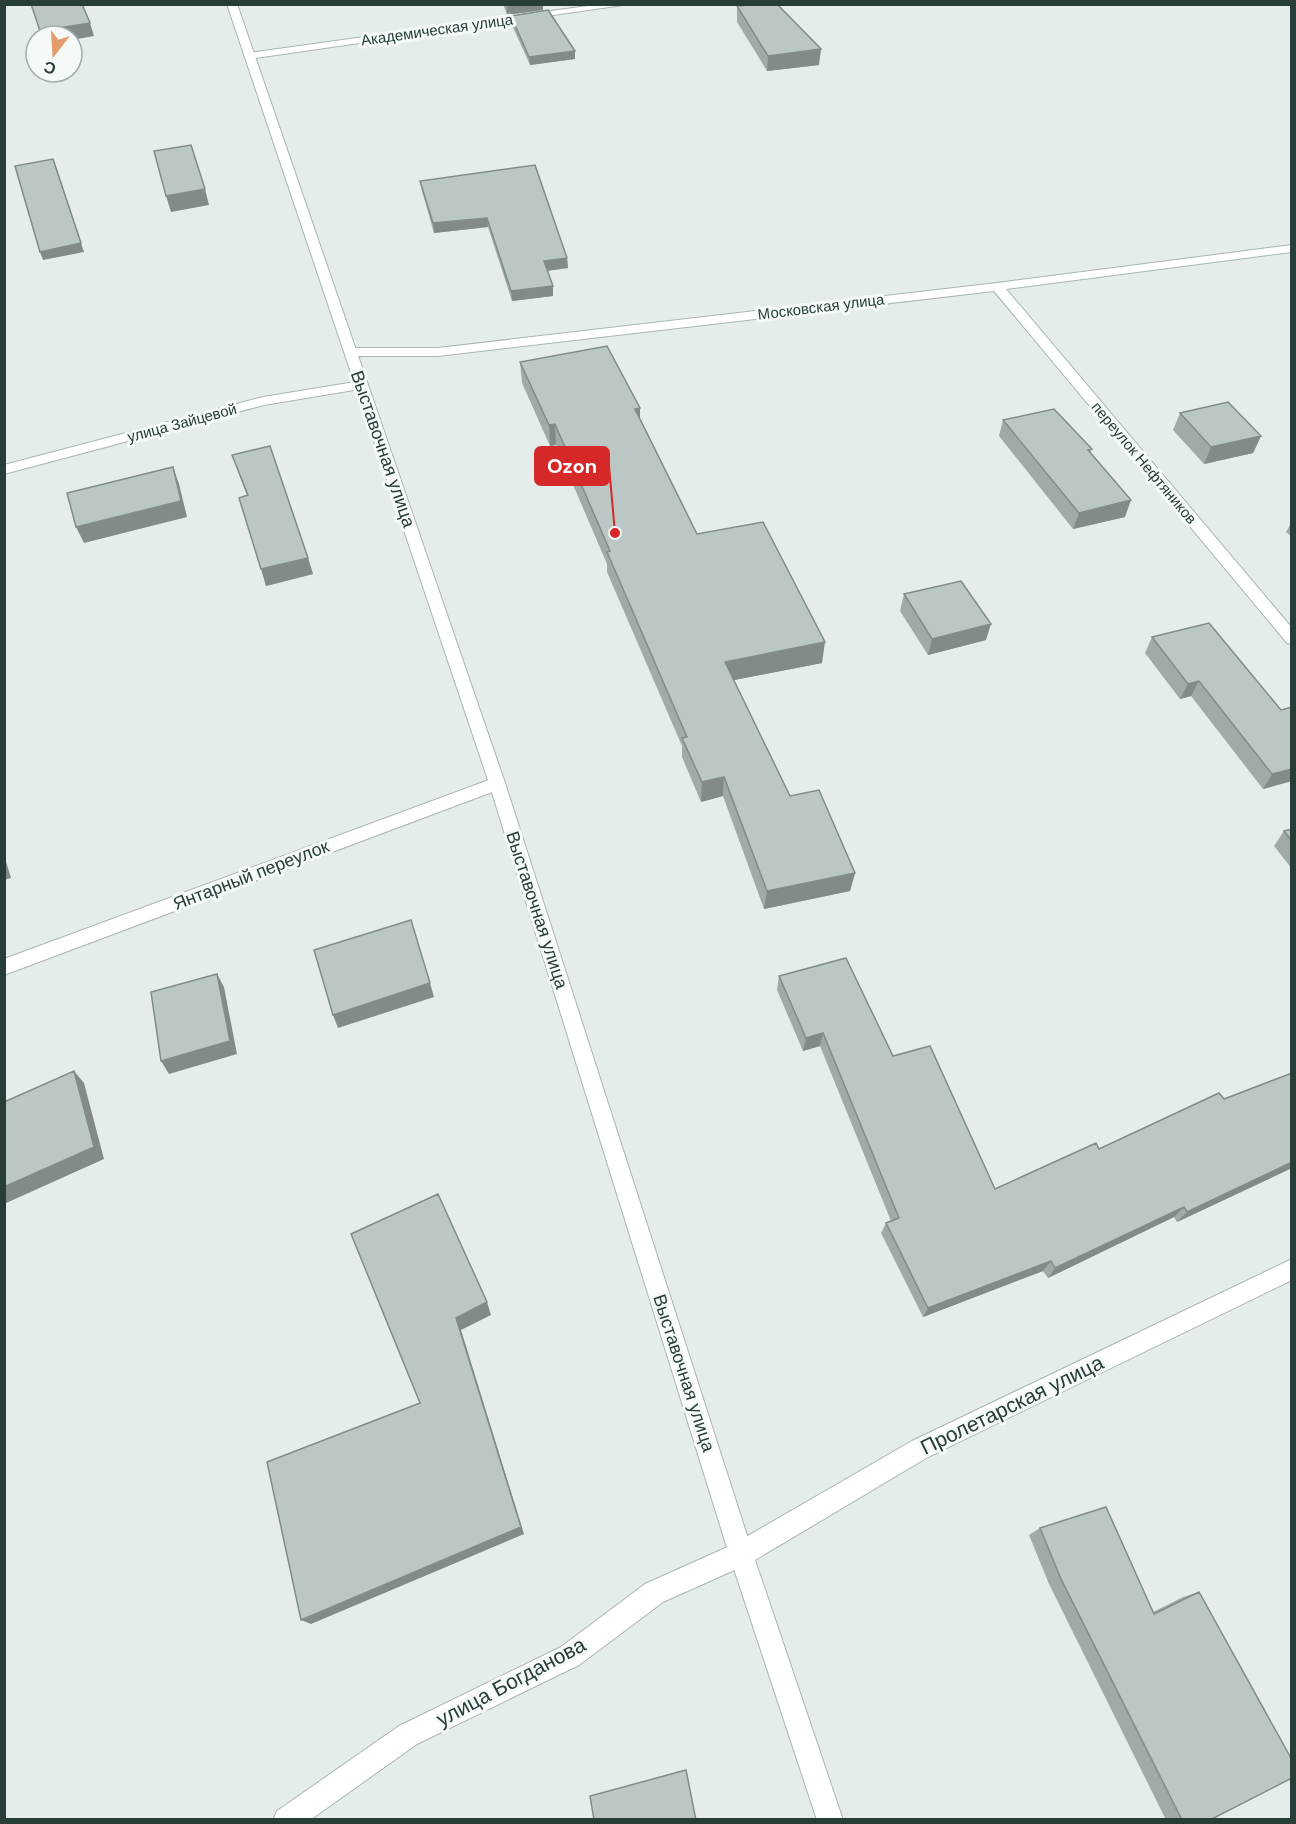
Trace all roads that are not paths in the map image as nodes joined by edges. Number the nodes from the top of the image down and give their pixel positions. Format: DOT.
graph roads {
  1 [pos="232,4"];
  2 [pos="626,4"];
  3 [pos="249,56"];
  4 [pos="1292,248"];
  5 [pos="997,287"];
  6 [pos="350,352"];
  7 [pos="362,385"];
  8 [pos="4,470"];
  9 [pos="1292,639"];
  10 [pos="497,783"];
  11 [pos="4,967"];
  12 [pos="1292,1269"];
  13 [pos="741,1554"];
  14 [pos="286,1820"];
  15 [pos="830,1820"];
  1 -- 3 [label="street, Выставочная улица"];
  2 -- 3 [label="street, Академическая улица"];
  3 -- 6 [label="street, Выставочная улица"];
  4 -- 5 [label="street, Московская улица"];
  5 -- 6 [label="street, Московская улица"];
  5 -- 9 [label="street, переулок Нефтяников"];
  6 -- 7 [label="street, Выставочная улица"];
  7 -- 8 [label="street, улица Зайцевой"];
  7 -- 10 [label="street, Выставочная улица"];
  10 -- 11 [label="street, Янтарный переулок"];
  10 -- 13 [label="street, Выставочная улица"];
  12 -- 13 [label="street, Пролетарская улица"];
  13 -- 14 [label="street, улица Богданова"];
  13 -- 15 [label="street, Выставочная улица"];
}
